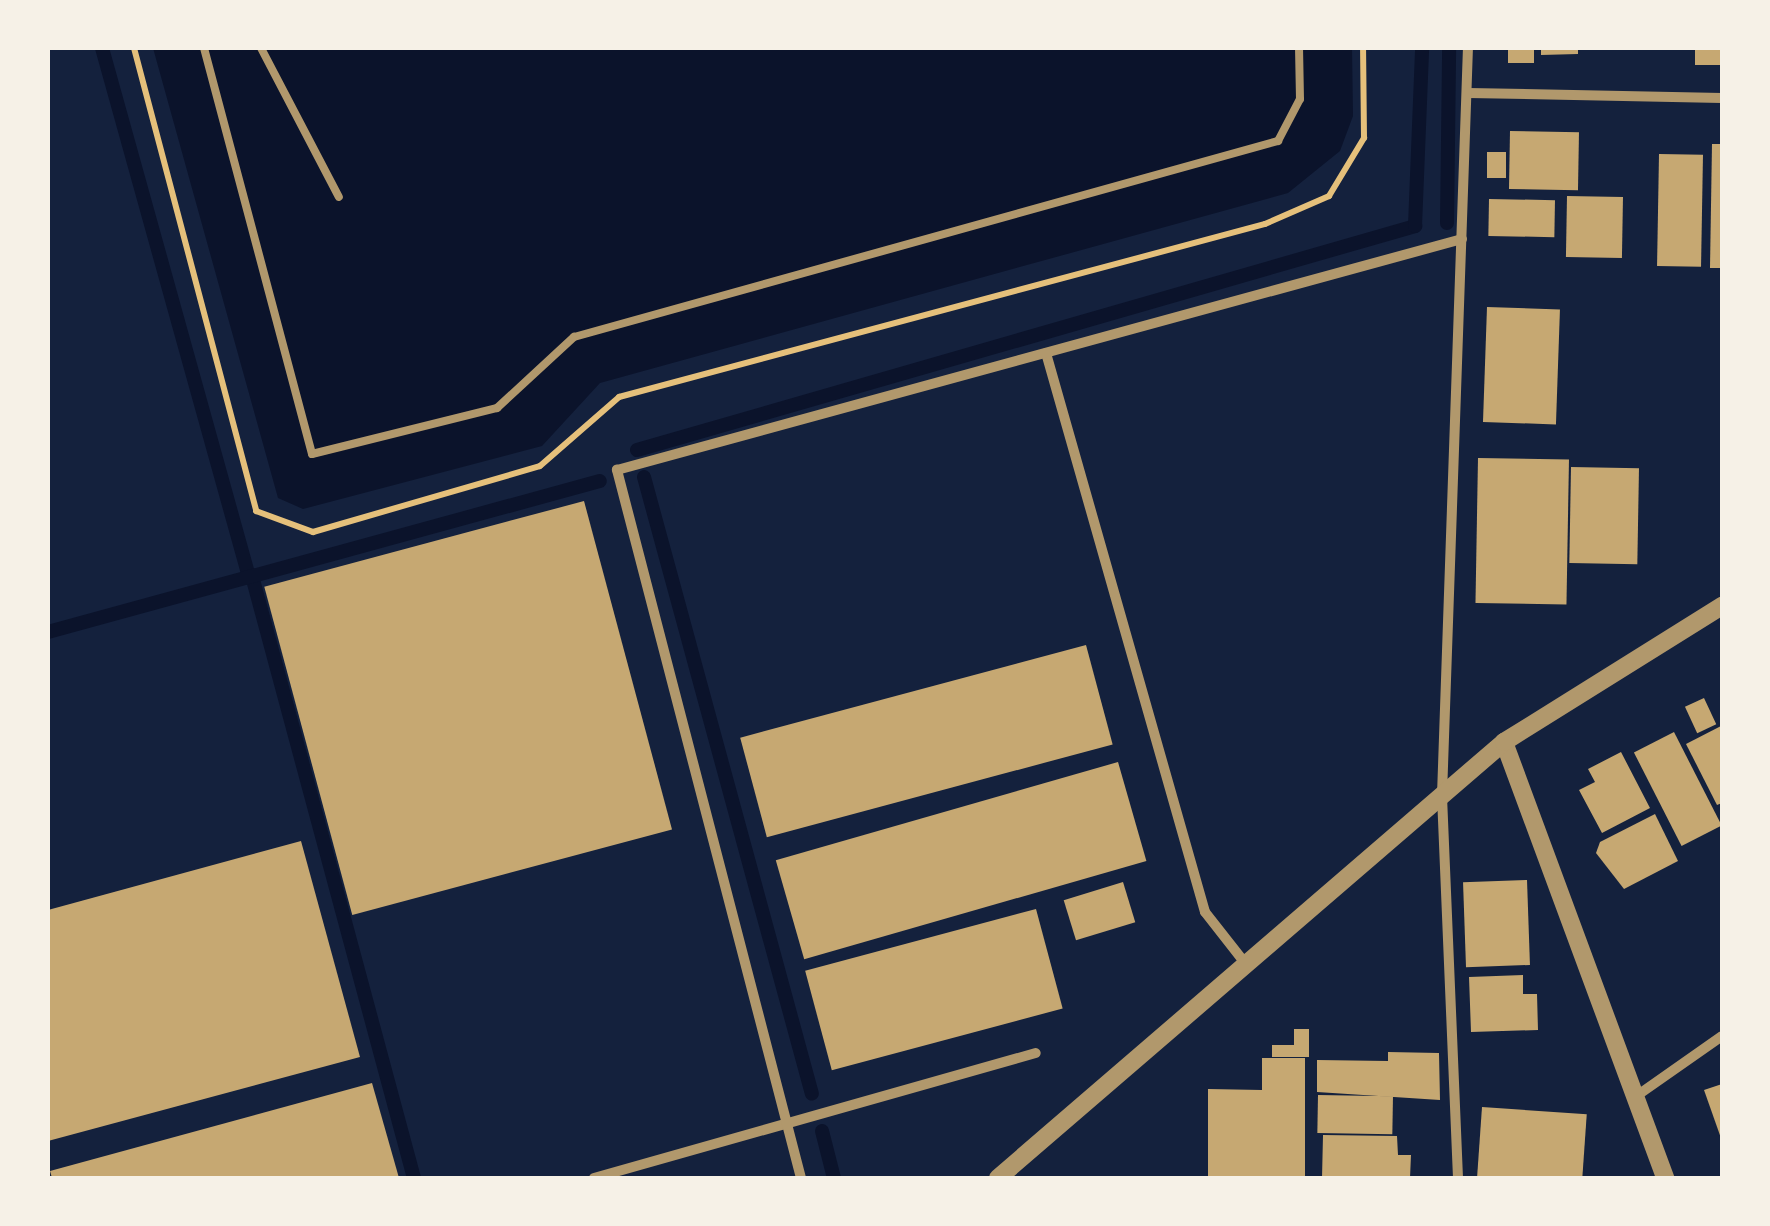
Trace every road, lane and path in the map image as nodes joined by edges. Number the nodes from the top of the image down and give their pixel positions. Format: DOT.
graph roads {
  1 [pos="204,48"];
  2 [pos="261,48"];
  3 [pos="1299,48"];
  4 [pos="1468,48"];
  5 [pos="1468,93"];
  6 [pos="1722,98"];
  7 [pos="340,198"];
  8 [pos="1462,239"];
  9 [pos="1046,353"];
  10 [pos="1722,606"];
  11 [pos="1504,742"];
  12 [pos="1442,796"];
  13 [pos="1245,963"];
  14 [pos="1722,1036"];
  15 [pos="1036,1053"];
  16 [pos="1635,1097"];
  17 [pos="786,1125"];
  18 [pos="594,1178"];
  19 [pos="801,1178"];
  20 [pos="998,1178"];
  21 [pos="1458,1178"];
  22 [pos="1665,1178"];
  1 -- 3 [label="lane"];
  2 -- 7 [label="lane"];
  4 -- 5 [label="street"];
  5 -- 6 [label="street"];
  5 -- 8 [label="street"];
  8 -- 9 [label="street"];
  8 -- 12 [label="street"];
  9 -- 13 [label="street"];
  9 -- 17 [label="street"];
  10 -- 11 [label="street"];
  11 -- 12 [label="street"];
  11 -- 16 [label="street"];
  12 -- 13 [label="street"];
  12 -- 21 [label="street"];
  13 -- 20 [label="street"];
  14 -- 16 [label="street"];
  15 -- 17 [label="street"];
  16 -- 22 [label="street"];
  17 -- 18 [label="street"];
  17 -- 19 [label="street"];
}
